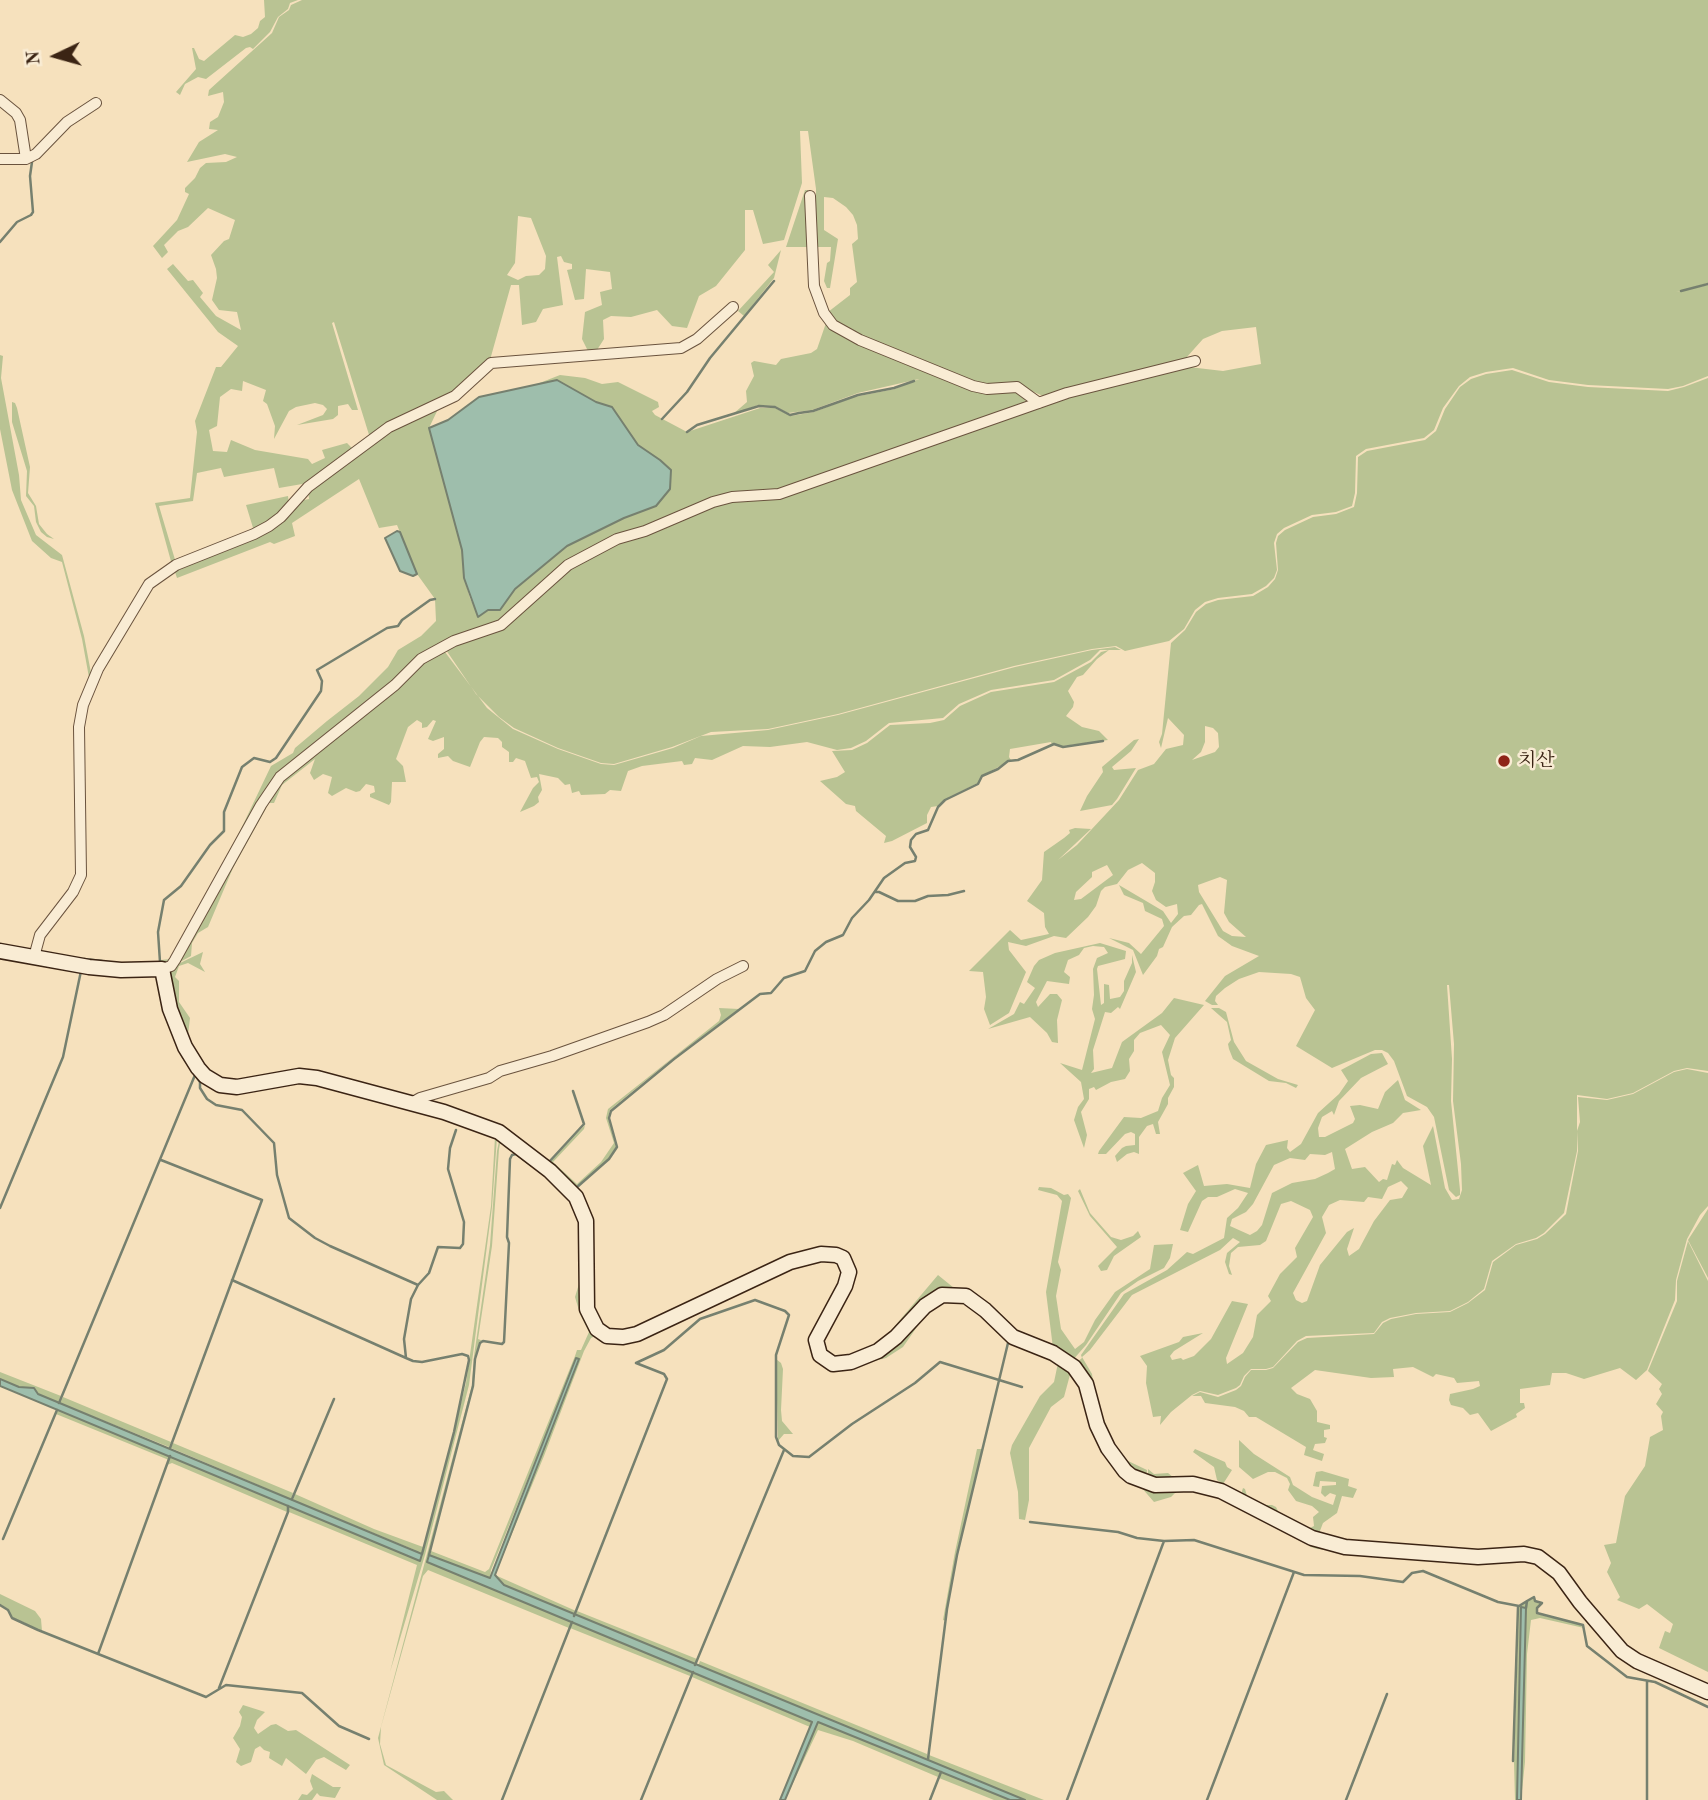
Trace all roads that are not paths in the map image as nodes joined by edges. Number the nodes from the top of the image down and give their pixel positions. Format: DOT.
graph roads {
  1 [pos="0,100"];
  2 [pos="96,103"];
  3 [pos="0,159"];
  4 [pos="26,159"];
  5 [pos="810,196"];
  6 [pos="733,307"];
  7 [pos="1195,361"];
  8 [pos="1039,403"];
  9 [pos="0,951"];
  10 [pos="34,957"];
  11 [pos="743,966"];
  12 [pos="162,970"];
  13 [pos="410,1103"];
  14 [pos="1708,1692"];
  1 -- 4 [label="street"];
  2 -- 4 [label="street"];
  3 -- 4 [label="street"];
  5 -- 8 [label="street"];
  6 -- 10 [label="street"];
  7 -- 8 [label="street"];
  8 -- 12 [label="street"];
  9 -- 10 [label="street"];
  10 -- 12 [label="street"];
  11 -- 13 [label="street"];
  12 -- 13 [label="street"];
  13 -- 14 [label="street"];
}
